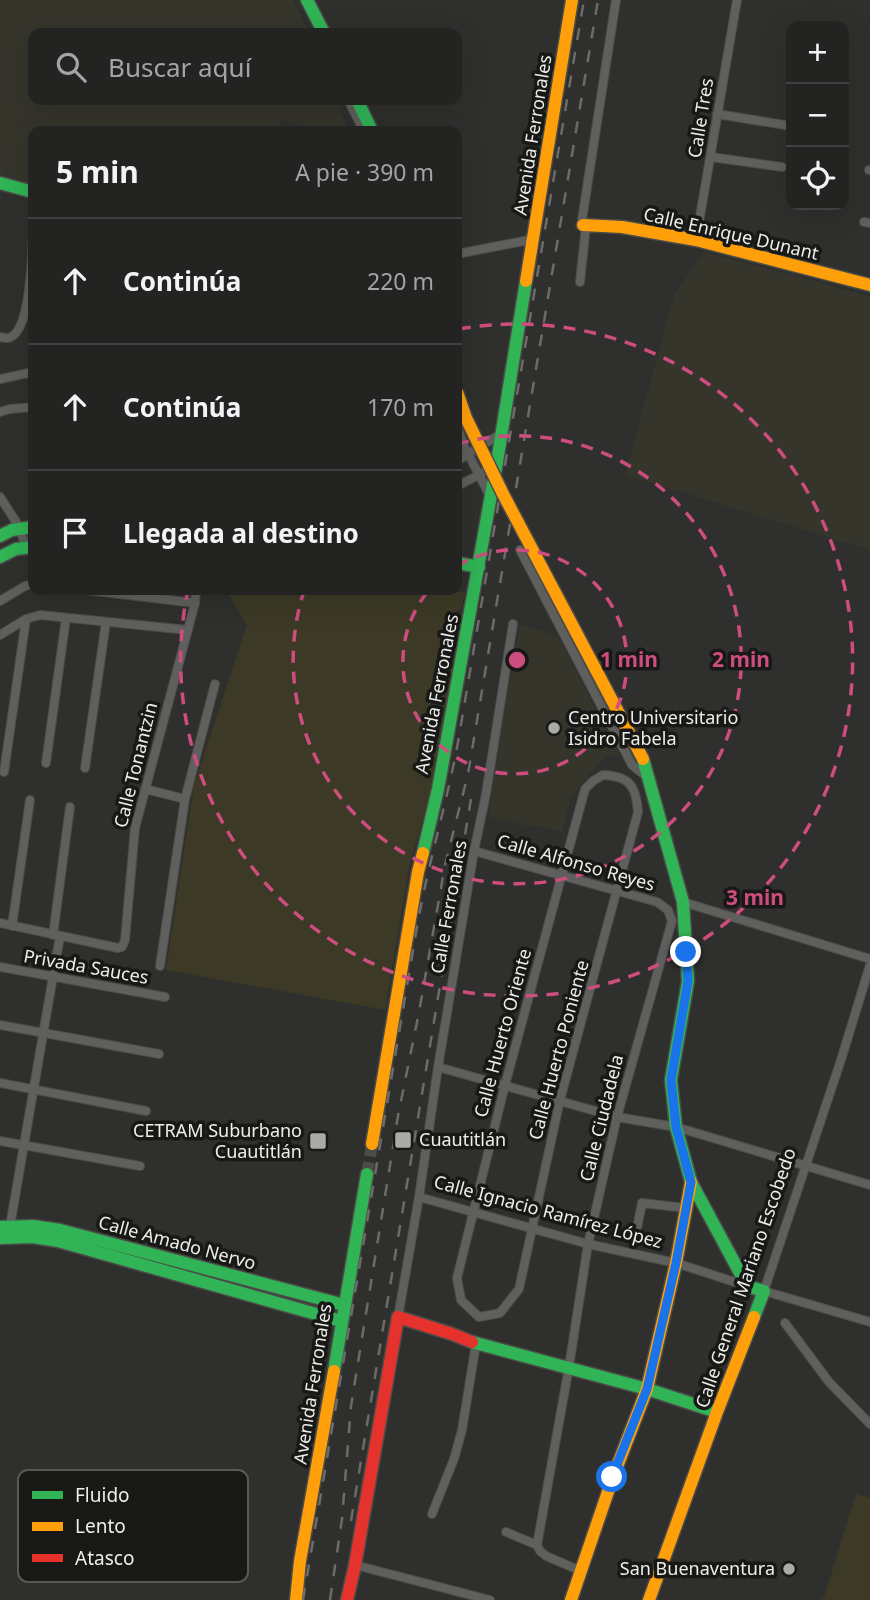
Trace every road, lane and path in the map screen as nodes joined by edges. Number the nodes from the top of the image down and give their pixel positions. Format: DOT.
graph roads {
  1 [pos="307,0"];
  2 [pos="572,0"];
  3 [pos="616,0"];
  4 [pos="737,0"];
  5 [pos="321,28"];
  6 [pos="351,105"];
  7 [pos="359,105"];
  8 [pos="718,114"];
  9 [pos="786,125"];
  10 [pos="361,126"];
  11 [pos="369,126"];
  12 [pos="711,157"];
  13 [pos="782,167"];
  14 [pos="0,183"];
  15 [pos="28,191"];
  16 [pos="584,226"];
  17 [pos="534,239"];
  18 [pos="696,240"];
  19 [pos="462,253"];
  20 [pos="580,282"];
  21 [pos="870,285"];
  22 [pos="28,303"];
  23 [pos="4,338"];
  24 [pos="28,373"];
  25 [pos="0,379"];
  26 [pos="462,406"];
  27 [pos="28,408"];
  28 [pos="0,412"];
  29 [pos="502,433"];
  30 [pos="463,450"];
  31 [pos="497,462"];
  32 [pos="479,475"];
  33 [pos="462,484"];
  34 [pos="497,495"];
  35 [pos="0,497"];
  36 [pos="27,527"];
  37 [pos="0,536"];
  38 [pos="28,546"];
  39 [pos="520,550"];
  40 [pos="0,556"];
  41 [pos="462,564"];
  42 [pos="479,567"];
  43 [pos="28,585"];
  44 [pos="128,595"];
  45 [pos="196,595"];
  46 [pos="0,601"];
  47 [pos="195,603"];
  48 [pos="66,618"];
  49 [pos="26,620"];
  50 [pos="106,622"];
  51 [pos="513,624"];
  52 [pos="188,630"];
  53 [pos="1,633"];
  54 [pos="215,684"];
  55 [pos="46,763"];
  56 [pos="85,768"];
  57 [pos="4,772"];
  58 [pos="619,776"];
  59 [pos="646,776"];
  60 [pos="145,789"];
  61 [pos="185,799"];
  62 [pos="30,800"];
  63 [pos="70,807"];
  64 [pos="474,851"];
  65 [pos="562,876"];
  66 [pos="618,891"];
  67 [pos="683,902"];
  68 [pos="668,910"];
  69 [pos="0,923"];
  70 [pos="12,926"];
  71 [pos="57,935"];
  72 [pos="870,959"];
  73 [pos="870,965"];
  74 [pos="160,966"];
  75 [pos="0,967"];
  76 [pos="53,976"];
  77 [pos="165,997"];
  78 [pos="0,1025"];
  79 [pos="44,1033"];
  80 [pos="159,1054"];
  81 [pos="438,1067"];
  82 [pos="0,1083"];
  83 [pos="505,1085"];
  84 [pos="34,1089"];
  85 [pos="560,1100"];
  86 [pos="146,1111"];
  87 [pos="617,1117"];
  88 [pos="676,1127"];
  89 [pos="0,1141"];
  90 [pos="372,1144"];
  91 [pos="25,1145"];
  92 [pos="140,1166"];
  93 [pos="804,1166"];
  94 [pos="367,1174"];
  95 [pos="691,1182"];
  96 [pos="870,1185"];
  97 [pos="419,1196"];
  98 [pos="686,1208"];
  99 [pos="474,1212"];
  100 [pos="5,1226"];
  101 [pos="532,1227"];
  102 [pos="637,1228"];
  103 [pos="0,1238"];
  104 [pos="587,1244"];
  105 [pos="105,1248"];
  106 [pos="676,1263"];
  107 [pos="747,1286"];
  108 [pos="252,1288"];
  109 [pos="764,1291"];
  110 [pos="344,1305"];
  111 [pos="398,1317"];
  112 [pos="478,1317"];
  113 [pos="341,1321"];
  114 [pos="870,1322"];
  115 [pos="786,1323"];
  116 [pos="476,1344"];
  117 [pos="569,1367"];
  118 [pos="647,1389"];
  119 [pos="717,1412"];
  120 [pos="870,1424"];
  121 [pos="432,1514"];
  122 [pos="506,1532"];
  123 [pos="537,1545"];
  124 [pos="355,1565"];
  125 [pos="581,1571"];
  126 [pos="296,1600"];
  127 [pos="347,1600"];
  128 [pos="490,1600"];
  129 [pos="571,1600"];
  130 [pos="649,1600"];
  1 -- 5 [label="main road"];
  2 -- 17 [label="main road, Avenida Ferronales"];
  3 -- 16 [label="street"];
  4 -- 8 [label="street, Calle Tres"];
  6 -- 10 [label="street"];
  7 -- 11 [label="main road"];
  8 -- 9 [label="street"];
  8 -- 12 [label="street, Calle Tres"];
  12 -- 13 [label="street"];
  12 -- 18 [label="street, Calle Tres"];
  14 -- 15 [label="main road"];
  16 -- 18 [label="main road, Calle Enrique Dunant"];
  16 -- 20 [label="street"];
  17 -- 19 [label="street"];
  17 -- 29 [label="main road, Avenida Ferronales"];
  18 -- 21 [label="main road, Calle Enrique Dunant"];
  22 -- 23 [label="street"];
  24 -- 25 [label="street"];
  26 -- 34 [label="main road, bridge"];
  27 -- 28 [label="street"];
  29 -- 30 [label="street"];
  29 -- 31 [label="main road, Avenida Ferronales"];
  30 -- 32 [label="street"];
  31 -- 32 [label="street"];
  31 -- 34 [label="main road, Avenida Ferronales"];
  32 -- 33 [label="street"];
  32 -- 34 [label="street"];
  34 -- 42 [label="main road, Avenida Ferronales"];
  34 -- 59 [label="main road, bridge"];
  35 -- 36 [label="street"];
  36 -- 37 [label="main road"];
  38 -- 40 [label="main road"];
  39 -- 59 [label="street"];
  41 -- 42 [label="main road"];
  42 -- 90 [label="main road, Avenida Ferronales"];
  43 -- 46 [label="street"];
  44 -- 47 [label="street"];
  45 -- 47 [label="street, Calle Tonantzin"];
  47 -- 52 [label="street, Calle Tonantzin"];
  48 -- 49 [label="street"];
  48 -- 50 [label="street"];
  48 -- 55 [label="street"];
  49 -- 53 [label="street"];
  49 -- 57 [label="street"];
  50 -- 52 [label="street"];
  50 -- 56 [label="street"];
  51 -- 64 [label="street, Calle Ferronales"];
  52 -- 60 [label="street, Calle Tonantzin"];
  54 -- 61 [label="street"];
  58 -- 65 [label="street, Calle Huerto Oriente"];
  58 -- 66 [label="street, Calle Huerto Poniente"];
  59 -- 67 [label="main road"];
  60 -- 61 [label="street"];
  60 -- 71 [label="street, Calle Tonantzin"];
  61 -- 74 [label="street"];
  62 -- 70 [label="street"];
  63 -- 71 [label="street"];
  64 -- 65 [label="street, Calle Alfonso Reyes"];
  64 -- 81 [label="street, Calle Ferronales"];
  65 -- 66 [label="street, Calle Alfonso Reyes"];
  65 -- 83 [label="street, Calle Huerto Oriente"];
  66 -- 68 [label="street, Calle Alfonso Reyes"];
  66 -- 85 [label="street, Calle Huerto Poniente"];
  67 -- 72 [label="street"];
  67 -- 88 [label="main road"];
  68 -- 87 [label="street, Calle Ciudadela"];
  69 -- 70 [label="street"];
  70 -- 71 [label="street"];
  71 -- 76 [label="street"];
  73 -- 93 [label="street, Calle General Mariano Escobedo"];
  75 -- 76 [label="street, Privada Sauces"];
  76 -- 77 [label="street, Privada Sauces"];
  76 -- 79 [label="street"];
  78 -- 79 [label="street"];
  79 -- 80 [label="street"];
  79 -- 84 [label="street"];
  81 -- 83 [label="street"];
  81 -- 97 [label="street, Calle Ferronales"];
  82 -- 84 [label="street"];
  83 -- 85 [label="street"];
  83 -- 99 [label="street, Calle Huerto Oriente"];
  84 -- 86 [label="street"];
  84 -- 91 [label="street"];
  85 -- 87 [label="street"];
  85 -- 101 [label="street, Calle Huerto Poniente"];
  87 -- 88 [label="street"];
  87 -- 104 [label="street, Calle Ciudadela"];
  88 -- 93 [label="street"];
  88 -- 95 [label="main road"];
  89 -- 91 [label="street"];
  91 -- 92 [label="street"];
  91 -- 100 [label="street"];
  93 -- 96 [label="street"];
  93 -- 109 [label="street, Calle General Mariano Escobedo"];
  94 -- 110 [label="main road, Avenida Ferronales"];
  95 -- 98 [label="main road"];
  95 -- 107 [label="main road"];
  97 -- 99 [label="street, Calle Ignacio Ramírez López"];
  97 -- 111 [label="street"];
  98 -- 102 [label="street"];
  98 -- 106 [label="main road"];
  99 -- 101 [label="street, Calle Ignacio Ramírez López"];
  99 -- 112 [label="street, Calle Huerto Oriente"];
  100 -- 105 [label="main road, Calle Amado Nervo"];
  101 -- 104 [label="street, Calle Ignacio Ramírez López"];
  101 -- 112 [label="street, Calle Huerto Poniente"];
  103 -- 105 [label="main road, Calle Amado Nervo"];
  104 -- 106 [label="street, Calle Ignacio Ramírez López"];
  104 -- 117 [label="street, Calle Ciudadela"];
  105 -- 108 [label="main road, Calle Amado Nervo"];
  106 -- 107 [label="street, Calle Ignacio Ramírez López"];
  106 -- 118 [label="main road"];
  107 -- 109 [label="main road, Calle Ignacio Ramírez López"];
  108 -- 110 [label="main road, Calle Amado Nervo"];
  108 -- 113 [label="main road, Calle Amado Nervo"];
  109 -- 114 [label="street, Calle Ignacio Ramírez López"];
  109 -- 119 [label="main road, Calle General Mariano Escobedo"];
  110 -- 113 [label="main road, Avenida Ferronales"];
  111 -- 116 [label="main road"];
  111 -- 124 [label="main road"];
  113 -- 126 [label="main road, Avenida Ferronales"];
  115 -- 120 [label="street"];
  116 -- 117 [label="main road"];
  116 -- 121 [label="street"];
  117 -- 118 [label="main road"];
  117 -- 123 [label="street, Calle Ciudadela"];
  118 -- 119 [label="main road"];
  118 -- 125 [label="main road"];
  119 -- 130 [label="main road, Calle General Mariano Escobedo"];
  122 -- 123 [label="street"];
  123 -- 125 [label="street"];
  124 -- 127 [label="main road"];
  124 -- 128 [label="street"];
  125 -- 129 [label="main road"];
}
